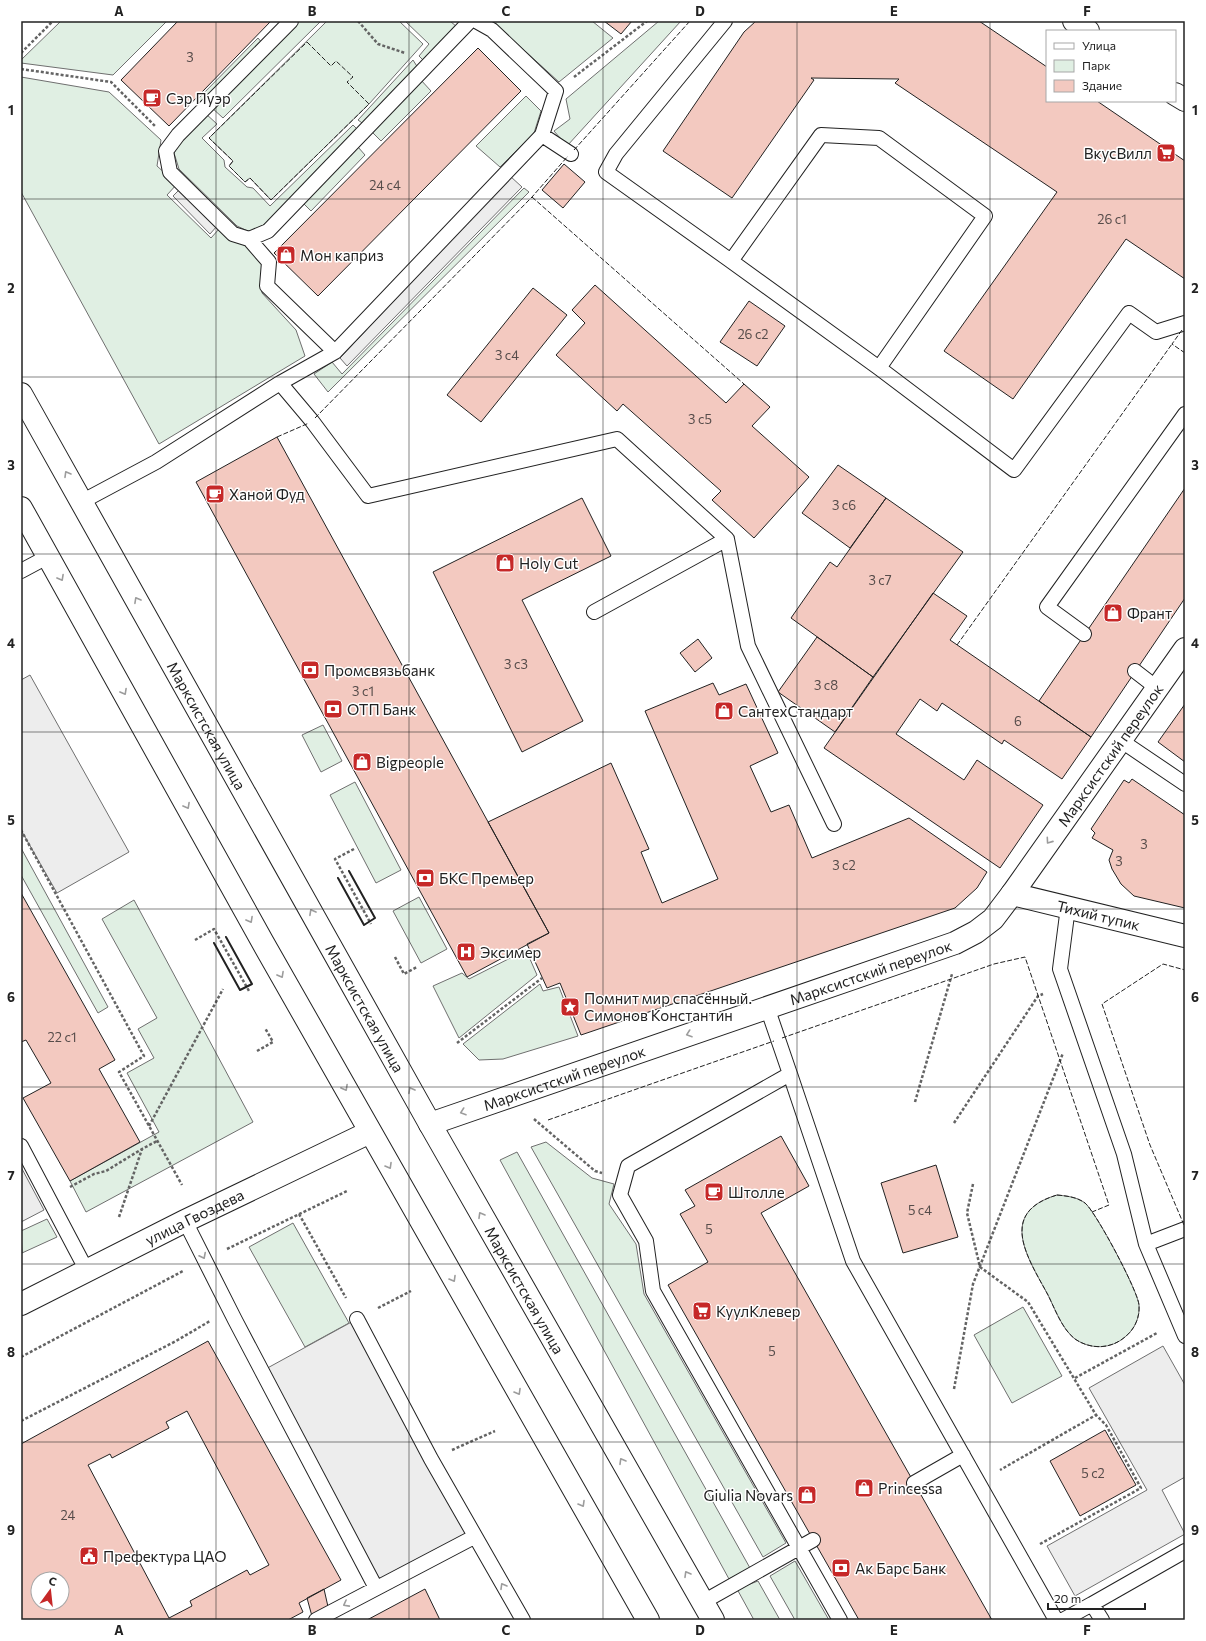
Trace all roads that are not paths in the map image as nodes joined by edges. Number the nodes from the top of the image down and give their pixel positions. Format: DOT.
graph roads {
  1 [pos="291,21"];
  2 [pos="470,21"];
  3 [pos="476,21"];
  4 [pos="725,21"];
  5 [pos="1074,21"];
  6 [pos="1087,30"];
  7 [pos="1176,95"];
  8 [pos="1185,100"];
  9 [pos="542,135"];
  10 [pos="571,154"];
  11 [pos="249,239"];
  12 [pos="731,261"];
  13 [pos="1185,323"];
  14 [pos="335,352"];
  15 [pos="879,368"];
  16 [pos="280,384"];
  17 [pos="21,394"];
  18 [pos="1185,414"];
  19 [pos="82,501"];
  20 [pos="21,508"];
  21 [pos="727,539"];
  22 [pos="49,556"];
  23 [pos="21,571"];
  24 [pos="594,612"];
  25 [pos="1084,634"];
  26 [pos="1185,649"];
  27 [pos="1135,671"];
  28 [pos="1157,688"];
  29 [pos="1120,740"];
  30 [pos="1185,784"];
  31 [pos="834,824"];
  32 [pos="1012,894"];
  33 [pos="1068,907"];
  34 [pos="1185,936"];
  35 [pos="767,1007"];
  36 [pos="790,1074"];
  37 [pos="430,1124"];
  38 [pos="370,1132"];
  39 [pos="21,1146"];
  40 [pos="185,1221"];
  41 [pos="1185,1228"];
  42 [pos="1146,1244"];
  43 [pos="86,1271"];
  44 [pos="21,1304"];
  45 [pos="357,1319"];
  46 [pos="1185,1336"];
  47 [pos="963,1456"];
  48 [pos="914,1483"];
  49 [pos="474,1537"];
  50 [pos="813,1540"];
  51 [pos="799,1548"];
  52 [pos="1185,1551"];
  53 [pos="376,1588"];
  54 [pos="1092,1604"];
  55 [pos="708,1611"];
  56 [pos="316,1620"];
  57 [pos="523,1620"];
  58 [pos="648,1620"];
  59 [pos="840,1620"];
  60 [pos="1056,1620"];
  61 [pos="1063,1620"];
  62 [pos="1102,1620"];
  1 -- 11 [label="lane"];
  2 -- 11 [label="lane"];
  3 -- 9 [label="lane"];
  4 -- 12 [label="lane"];
  5 -- 6 [label="main road"];
  7 -- 8 [label="main road"];
  9 -- 10 [label="lane"];
  9 -- 14 [label="lane"];
  11 -- 14 [label="lane"];
  12 -- 15 [label="lane"];
  12 -- 15 [label="lane"];
  13 -- 15 [label="lane"];
  14 -- 16 [label="lane"];
  16 -- 19 [label="lane"];
  16 -- 21 [label="lane"];
  19 -- 17 [label="main road, Марксистская улица, one-way"];
  18 -- 25 [label="lane"];
  37 -- 19 [label="main road, Марксистская улица, one-way"];
  20 -- 22 [label="main road"];
  21 -- 24 [label="lane"];
  21 -- 31 [label="lane"];
  22 -- 23 [label="lane"];
  22 -- 38 [label="main road, one-way"];
  26 -- 28 [label="main road, Марксистский переулок"];
  27 -- 28 [label="lane"];
  28 -- 29 [label="main road, Марксистский переулок"];
  29 -- 30 [label="lane"];
  29 -- 32 [label="main road, Марксистский переулок, one-way"];
  32 -- 33 [label="main road, Тихий тупик"];
  32 -- 35 [label="main road, Марксистский переулок"];
  33 -- 34 [label="main road, Тихий тупик"];
  33 -- 42 [label="lane"];
  35 -- 36 [label="lane"];
  35 -- 37 [label="main road, Марксистский переулок, one-way"];
  36 -- 47 [label="lane"];
  36 -- 51 [label="lane"];
  55 -- 37 [label="main road, Марксистская улица, one-way"];
  38 -- 40 [label="main road, улица Гвоздева"];
  38 -- 58 [label="main road, one-way"];
  39 -- 43 [label="lane"];
  40 -- 43 [label="main road, улица Гвоздева"];
  40 -- 53 [label="lane, one-way"];
  41 -- 42 [label="lane"];
  42 -- 46 [label="lane"];
  43 -- 44 [label="main road, улица Гвоздева"];
  45 -- 49 [label="lane"];
  47 -- 48 [label="lane"];
  47 -- 60 [label="lane"];
  49 -- 53 [label="lane"];
  57 -- 49 [label="lane, one-way"];
  50 -- 51 [label="lane"];
  51 -- 55 [label="lane"];
  51 -- 59 [label="lane"];
  52 -- 54 [label="lane"];
  53 -- 56 [label="lane, one-way"];
  54 -- 61 [label="lane"];
  54 -- 62 [label="lane"];
}
